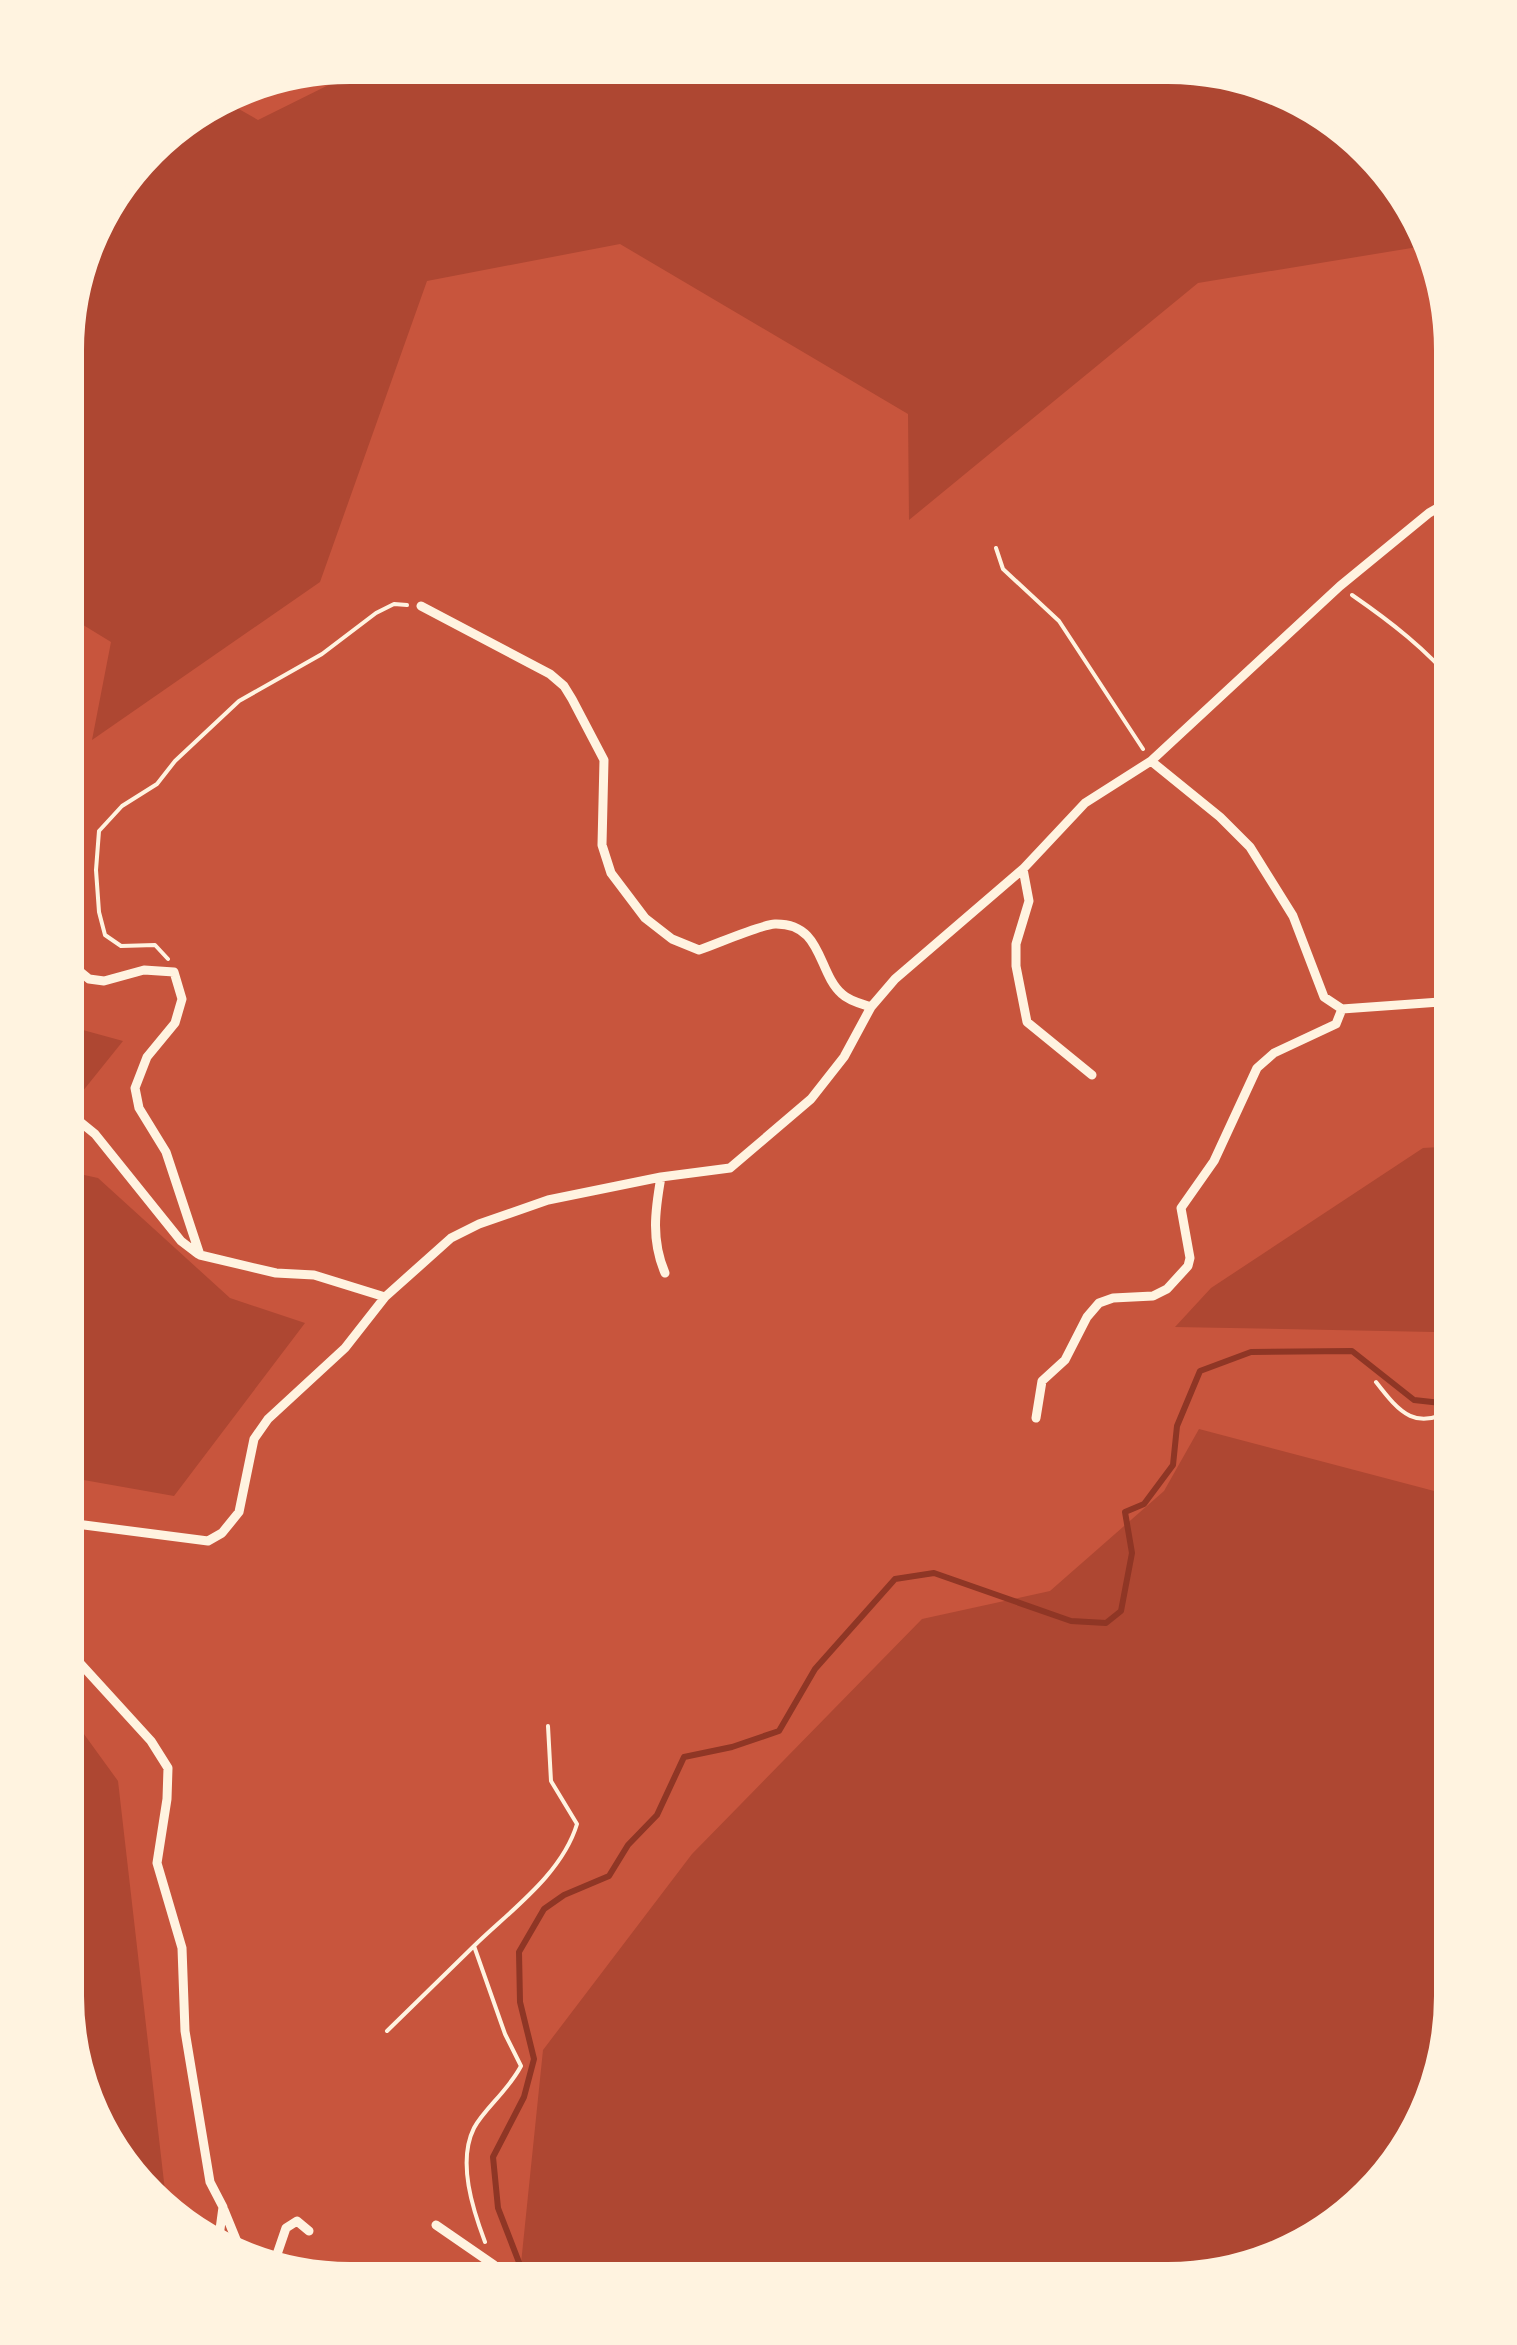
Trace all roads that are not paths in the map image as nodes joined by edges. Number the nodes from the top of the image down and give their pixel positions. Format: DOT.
graph roads {
  1 [pos="1440,506"];
  2 [pos="422,606"];
  3 [pos="1151,762"];
  4 [pos="1022,869"];
  5 [pos="77,967"];
  6 [pos="1440,1002"];
  7 [pos="871,1007"];
  8 [pos="1342,1009"];
  9 [pos="1092,1075"];
  10 [pos="77,1121"];
  11 [pos="661,1177"];
  12 [pos="200,1256"];
  13 [pos="665,1273"];
  14 [pos="385,1297"];
  15 [pos="1036,1418"];
  16 [pos="77,1524"];
  17 [pos="77,1659"];
  18 [pos="222,2207"];
  19 [pos="436,2225"];
  20 [pos="309,2231"];
  21 [pos="219,2234"];
  22 [pos="237,2243"];
  23 [pos="276,2257"];
  24 [pos="495,2268"];
  1 -- 3 [label="street"];
  2 -- 7 [label="street"];
  3 -- 4 [label="street"];
  3 -- 8 [label="street"];
  4 -- 7 [label="street"];
  4 -- 9 [label="street"];
  5 -- 12 [label="street"];
  6 -- 8 [label="street"];
  7 -- 11 [label="street"];
  8 -- 15 [label="street"];
  10 -- 12 [label="street"];
  11 -- 13 [label="street"];
  11 -- 14 [label="street"];
  12 -- 14 [label="street"];
  14 -- 16 [label="street"];
  17 -- 18 [label="street"];
  18 -- 21 [label="street"];
  18 -- 22 [label="street"];
  19 -- 24 [label="street"];
  20 -- 23 [label="street"];
}
